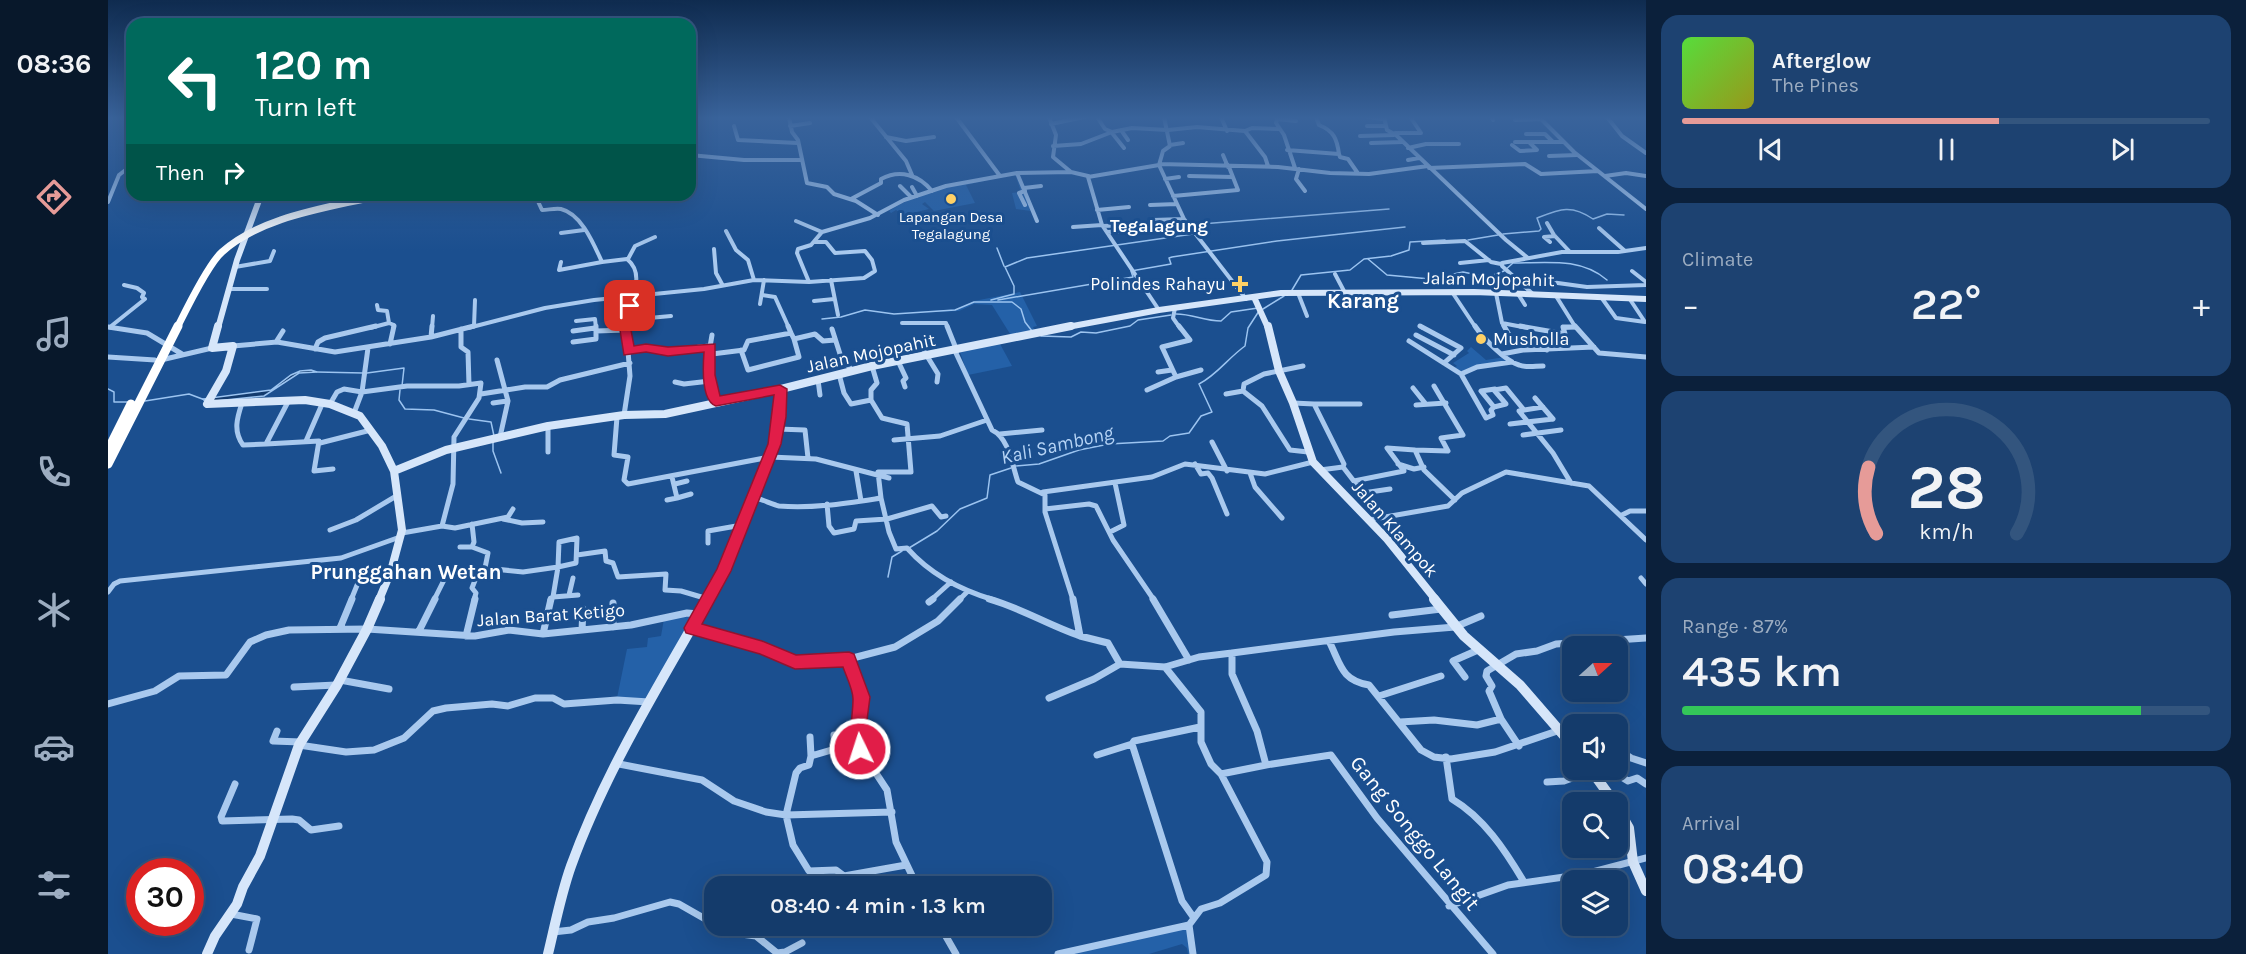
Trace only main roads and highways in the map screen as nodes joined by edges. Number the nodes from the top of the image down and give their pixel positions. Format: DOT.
graph roads {
  1 [pos="340,201"];
  2 [pos="357,201"];
  3 [pos="247,233"];
  4 [pos="129,416"];
  5 [pos="111,441"];
  6 [pos="108,450"];
  7 [pos="108,464"];
  1 -- 3 [label="highway"];
  2 -- 3 [label="highway"];
  3 -- 4 [label="highway"];
  4 -- 5 [label="highway"];
  4 -- 7 [label="highway"];
  5 -- 6 [label="highway"];
}
